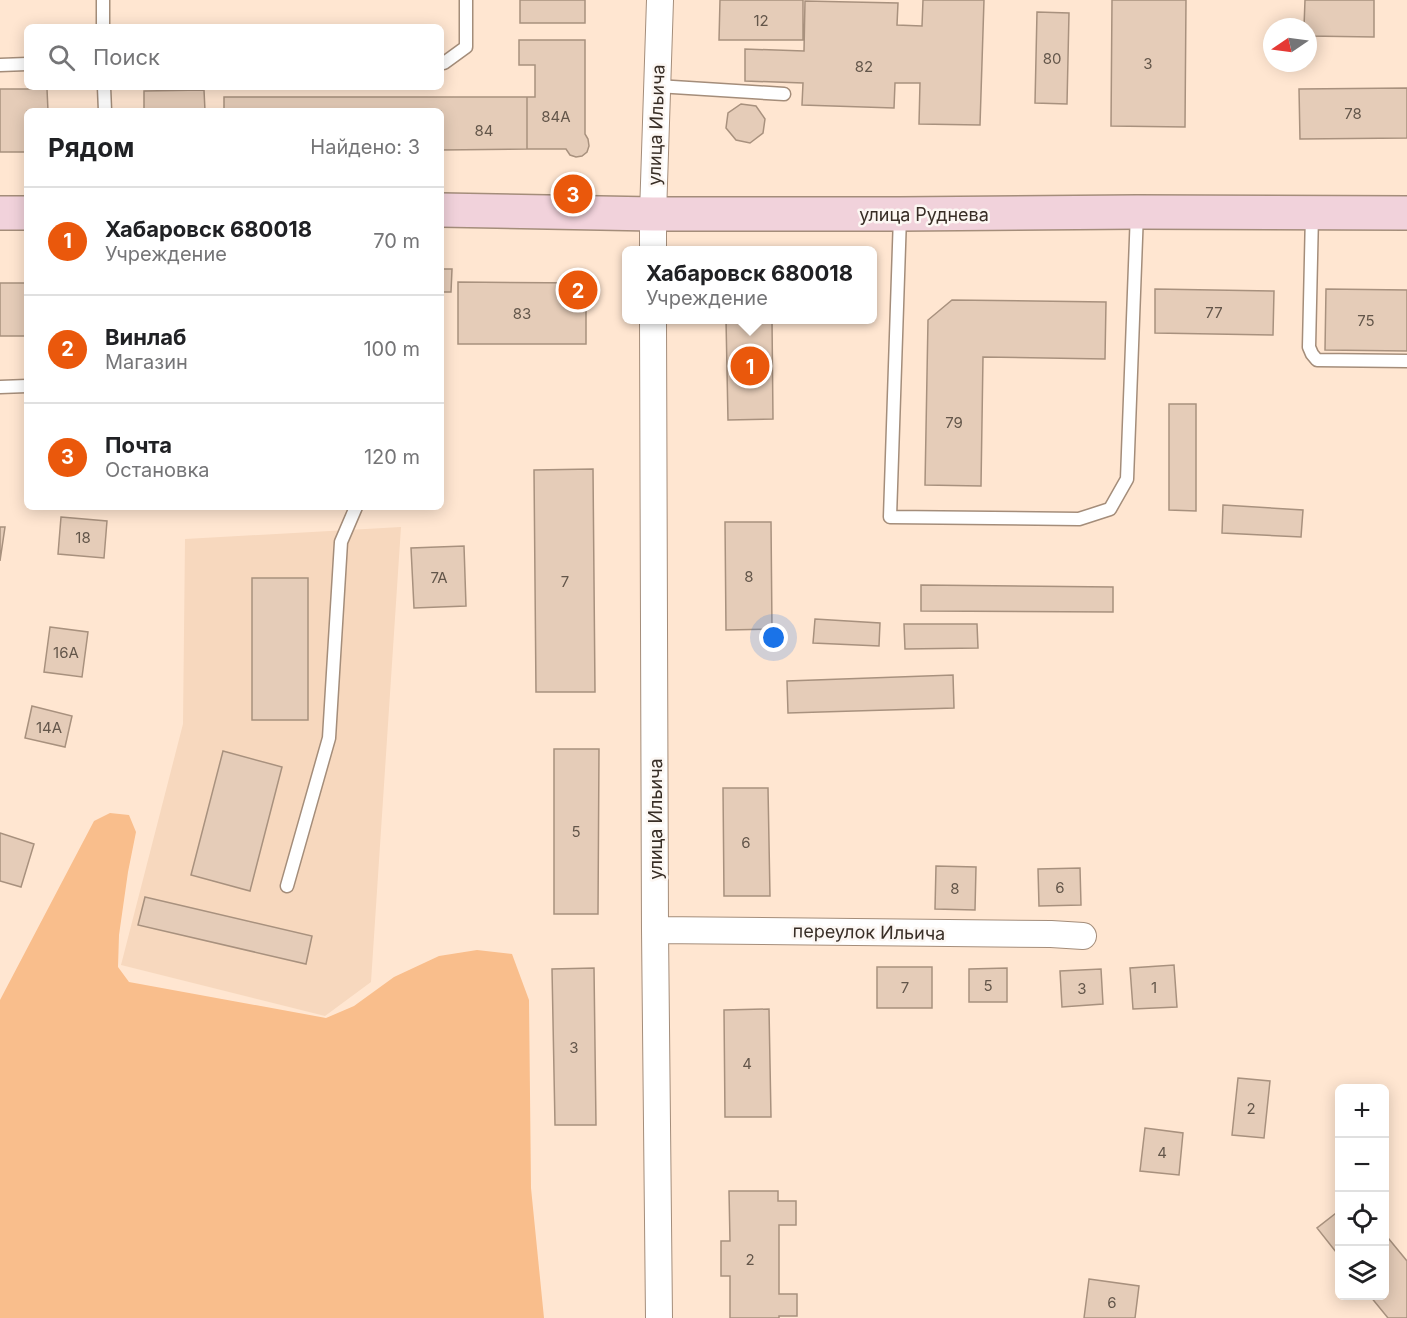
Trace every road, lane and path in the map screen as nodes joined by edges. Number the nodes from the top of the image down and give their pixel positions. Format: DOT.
graph roads {
  1 [pos="103,0"];
  2 [pos="466,0"];
  3 [pos="660,0"];
  4 [pos="103,24"];
  5 [pos="444,63"];
  6 [pos="0,64"];
  7 [pos="24,64"];
  8 [pos="657,86"];
  9 [pos="104,90"];
  10 [pos="784,94"];
  11 [pos="105,108"];
  12 [pos="444,210"];
  13 [pos="1137,212"];
  14 [pos="0,213"];
  15 [pos="24,213"];
  16 [pos="1312,213"];
  17 [pos="1407,213"];
  18 [pos="653,214"];
  19 [pos="900,214"];
  20 [pos="653,246"];
  21 [pos="653,324"];
  22 [pos="1407,362"];
  23 [pos="24,386"];
  24 [pos="0,387"];
  25 [pos="355,510"];
  26 [pos="287,886"];
  27 [pos="655,930"];
  28 [pos="1083,936"];
  29 [pos="659,1318"];
  1 -- 4 [label="lane"];
  2 -- 5 [label="lane"];
  3 -- 8 [label="street, улица Ильича"];
  6 -- 7 [label="lane"];
  8 -- 10 [label="lane"];
  8 -- 18 [label="street, улица Ильича"];
  9 -- 11 [label="lane"];
  12 -- 18 [label="main road, улица Руднева"];
  13 -- 16 [label="main road, улица Руднева"];
  13 -- 19 [label="main road, улица Руднева"];
  13 -- 19 [label="lane"];
  14 -- 15 [label="main road"];
  16 -- 17 [label="main road, улица Руднева"];
  16 -- 22 [label="lane"];
  18 -- 19 [label="main road, улица Руднева"];
  18 -- 20 [label="street, улица Ильича"];
  21 -- 27 [label="street, улица Ильича"];
  23 -- 24 [label="lane"];
  25 -- 26 [label="lane"];
  27 -- 28 [label="street, переулок Ильича"];
  27 -- 29 [label="street, улица Ильича"];
}
